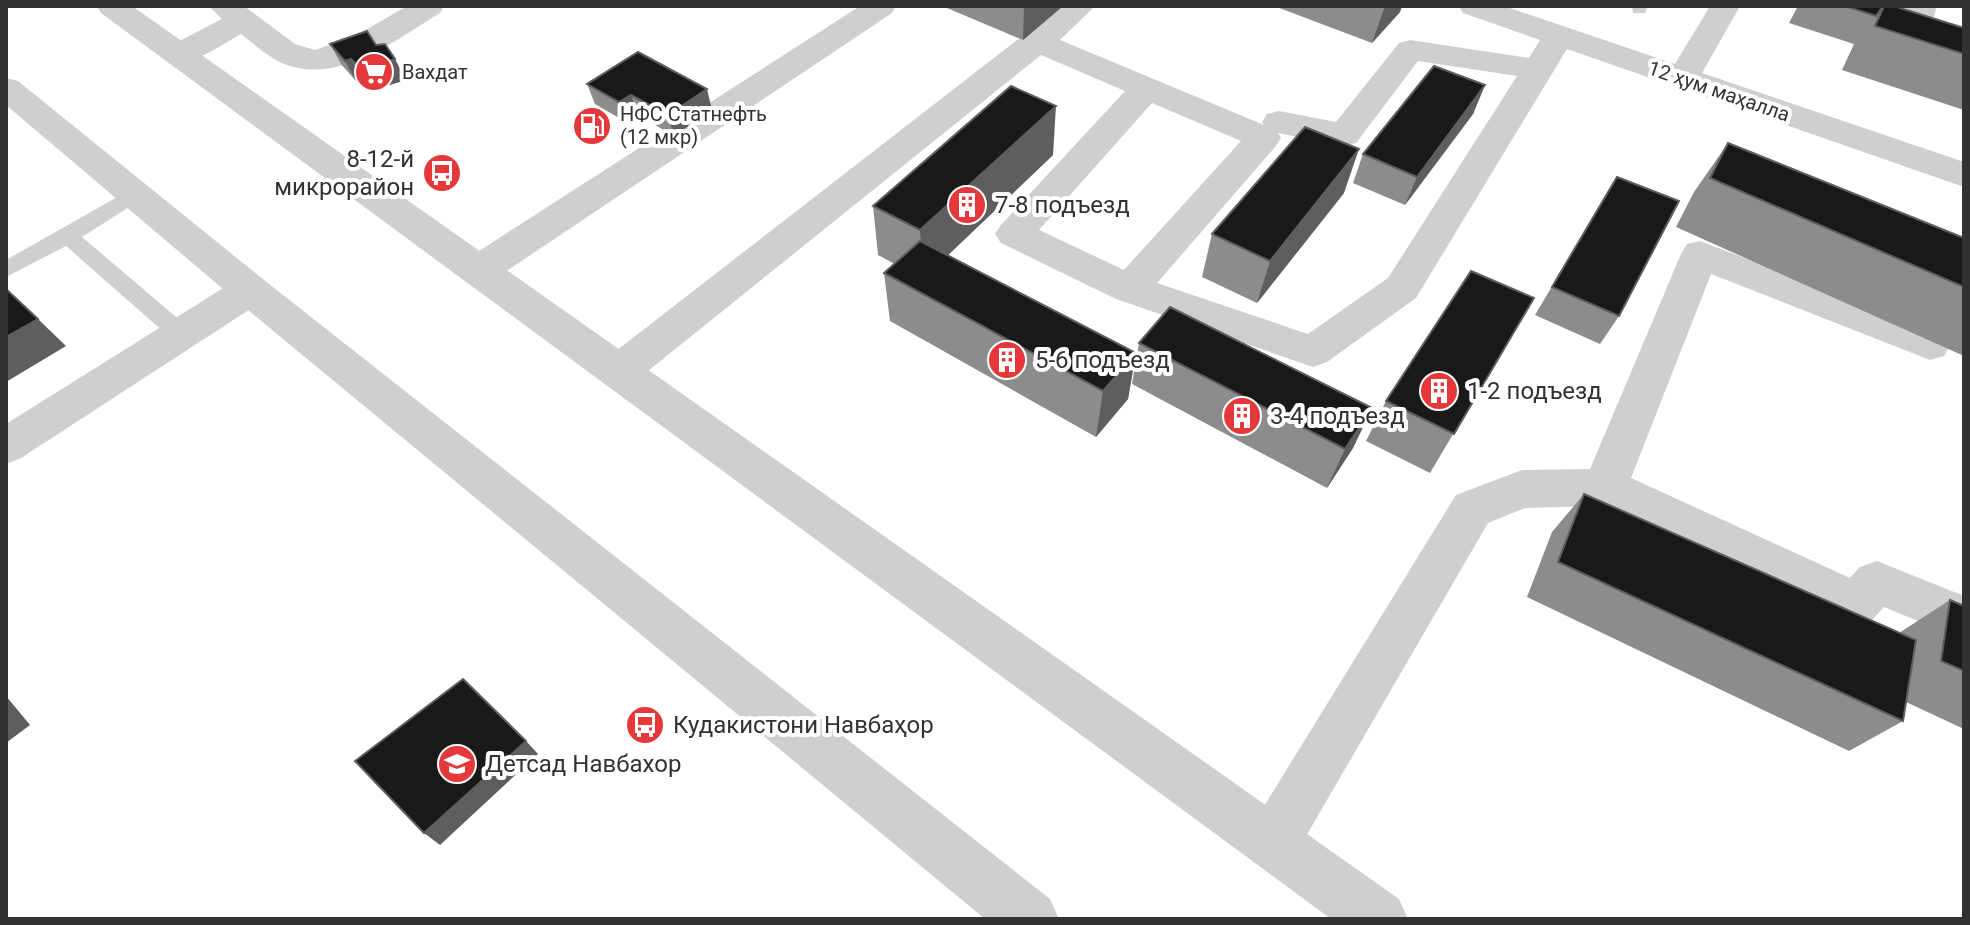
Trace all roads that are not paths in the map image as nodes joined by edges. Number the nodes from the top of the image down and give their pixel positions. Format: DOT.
graph roads {
  1 [pos="112,6"];
  2 [pos="429,6"];
  3 [pos="881,6"];
  4 [pos="1080,6"];
  5 [pos="1474,6"];
  6 [pos="1725,6"];
  7 [pos="1922,6"];
  8 [pos="234,13"];
  9 [pos="1558,37"];
  10 [pos="1038,42"];
  11 [pos="179,54"];
  12 [pos="1538,69"];
  13 [pos="1964,70"];
  14 [pos="1683,78"];
  15 [pos="6,88"];
  16 [pos="1147,88"];
  17 [pos="1279,122"];
  18 [pos="1964,175"];
  19 [pos="135,194"];
  20 [pos="68,236"];
  21 [pos="6,269"];
  22 [pos="479,270"];
  23 [pos="1130,289"];
  24 [pos="250,290"];
  25 [pos="181,334"];
  26 [pos="1930,345"];
  27 [pos="618,372"];
  28 [pos="6,446"];
  29 [pos="1605,487"];
  30 [pos="1964,618"];
  31 [pos="1272,843"];
  32 [pos="1030,919"];
  33 [pos="1379,919"];
  1 -- 11 [label="street"];
  2 -- 8 [label="street"];
  3 -- 22 [label="street"];
  4 -- 10 [label="street"];
  5 -- 9 [label="street, 12 ҳум маҳалла"];
  6 -- 14 [label="street"];
  7 -- 13 [label="street"];
  8 -- 11 [label="street"];
  9 -- 12 [label="street"];
  9 -- 14 [label="street, 12 ҳум маҳалла"];
  10 -- 16 [label="street"];
  10 -- 27 [label="street"];
  11 -- 22 [label="street"];
  12 -- 17 [label="street"];
  12 -- 23 [label="street"];
  14 -- 18 [label="street, 12 ҳум маҳалла"];
  15 -- 19 [label="street"];
  16 -- 23 [label="street"];
  16 -- 23 [label="street"];
  19 -- 20 [label="lane"];
  19 -- 24 [label="street"];
  20 -- 21 [label="lane"];
  20 -- 25 [label="lane"];
  22 -- 27 [label="street"];
  24 -- 25 [label="street"];
  24 -- 32 [label="street"];
  25 -- 28 [label="street"];
  26 -- 29 [label="street"];
  27 -- 31 [label="street"];
  29 -- 30 [label="street"];
  29 -- 31 [label="street"];
  31 -- 33 [label="street"];
}
